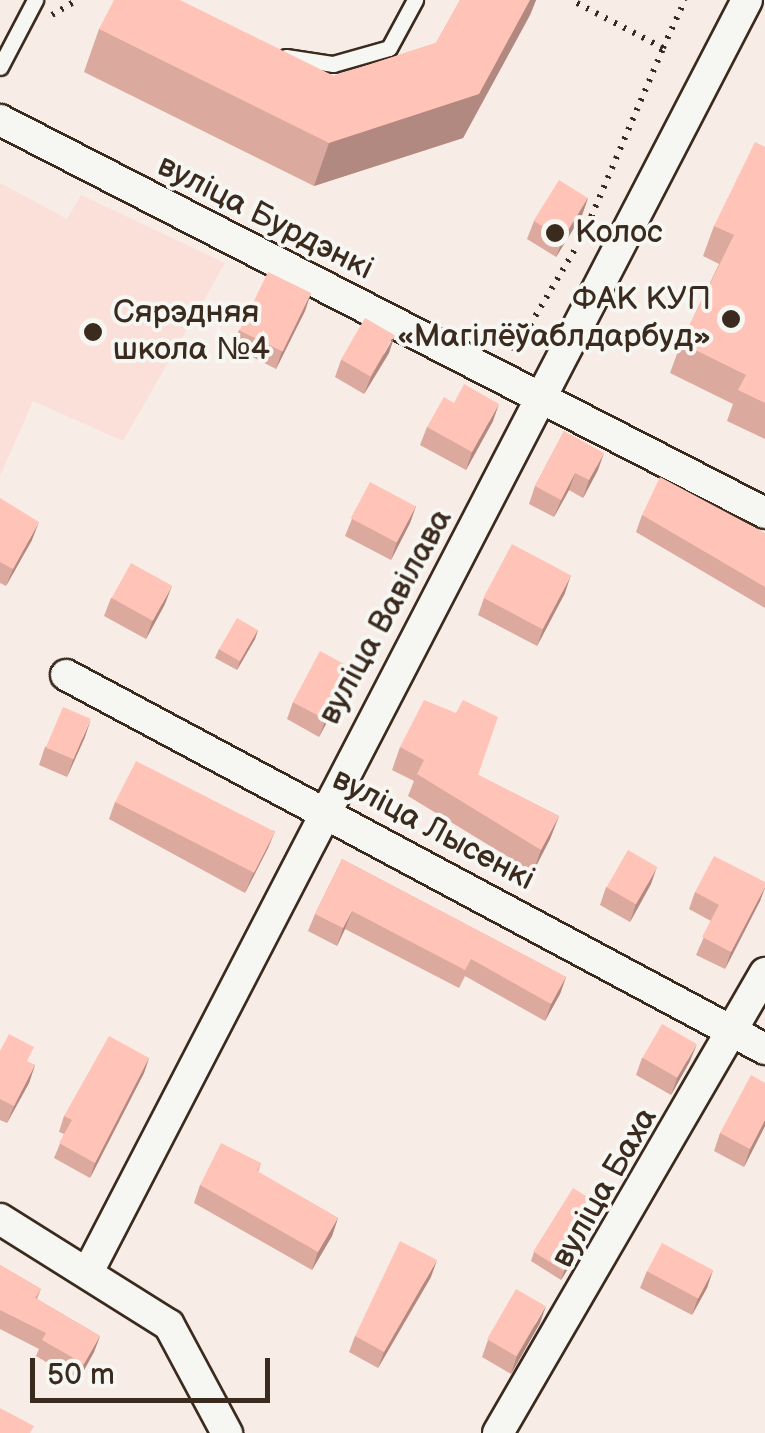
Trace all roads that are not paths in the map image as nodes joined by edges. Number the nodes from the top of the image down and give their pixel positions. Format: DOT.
graph roads {
  1 [pos="35,0"];
  2 [pos="415,0"];
  3 [pos="747,0"];
  4 [pos="274,51"];
  5 [pos="0,67"];
  6 [pos="0,120"];
  7 [pos="544,402"];
  8 [pos="765,513"];
  9 [pos="66,675"];
  10 [pos="320,810"];
  11 [pos="765,973"];
  12 [pos="734,1032"];
  13 [pos="765,1049"];
  14 [pos="0,1218"];
  15 [pos="88,1270"];
  16 [pos="215,1428"];
  17 [pos="498,1433"];
  1 -- 5 [label="lane"];
  2 -- 4 [label="lane"];
  3 -- 7 [label="street, вуліца Вавілава"];
  6 -- 7 [label="street, вуліца Бурдэнкі"];
  7 -- 8 [label="street, вуліца Бурдэнкі"];
  7 -- 10 [label="street, вуліца Вавілава"];
  9 -- 10 [label="street, вуліца Лысенкі"];
  10 -- 12 [label="street, вуліца Лысенкі"];
  10 -- 15 [label="street, вуліца Вавілава"];
  11 -- 12 [label="street, вуліца Баха"];
  12 -- 13 [label="street, вуліца Лысенкі"];
  12 -- 17 [label="street, вуліца Баха"];
  14 -- 15 [label="street"];
  15 -- 16 [label="street"];
}
